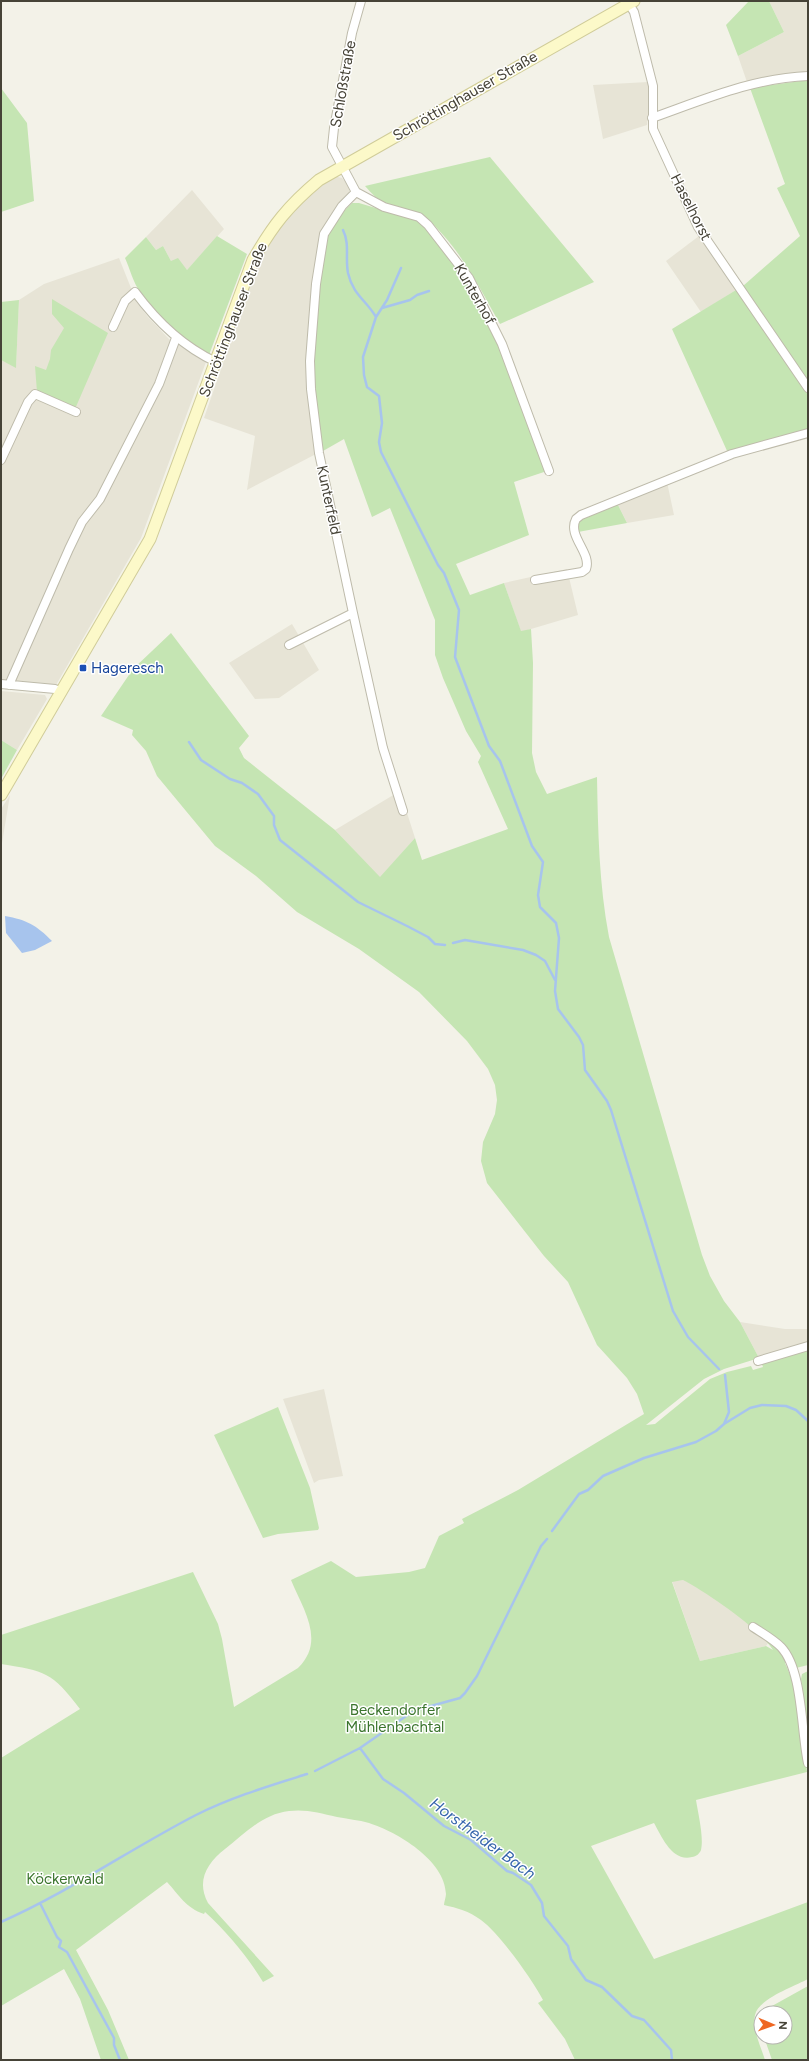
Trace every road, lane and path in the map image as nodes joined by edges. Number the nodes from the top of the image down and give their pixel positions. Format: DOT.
graph roads {
  1 [pos="361,1"];
  2 [pos="632,3"];
  3 [pos="808,76"];
  4 [pos="652,118"];
  5 [pos="342,166"];
  6 [pos="356,192"];
  7 [pos="113,327"];
  8 [pos="176,338"];
  9 [pos="216,362"];
  10 [pos="808,388"];
  11 [pos="76,412"];
  12 [pos="808,433"];
  13 [pos="1,460"];
  14 [pos="549,471"];
  15 [pos="535,580"];
  16 [pos="353,613"];
  17 [pos="289,645"];
  18 [pos="5,685"];
  19 [pos="61,692"];
  20 [pos="1,795"];
  21 [pos="403,811"];
  22 [pos="808,1346"];
  23 [pos="758,1360"];
  24 [pos="753,1627"];
  25 [pos="808,1763"];
  1 -- 5 [label="street, Schloßstraße"];
  2 -- 4 [label="street, Haselhorst"];
  2 -- 5 [label="main road, Schröttinghauser Straße"];
  3 -- 4 [label="street"];
  4 -- 10 [label="street, Haselhorst"];
  5 -- 6 [label="street"];
  5 -- 9 [label="main road, Schröttinghauser Straße"];
  6 -- 14 [label="street, Kunterhof"];
  6 -- 16 [label="street, Kunterfeld"];
  7 -- 8 [label="street"];
  8 -- 9 [label="street"];
  8 -- 18 [label="street"];
  9 -- 19 [label="main road, Schröttinghauser Straße"];
  11 -- 13 [label="street"];
  12 -- 15 [label="street"];
  16 -- 17 [label="street"];
  16 -- 21 [label="street, Kunterfeld"];
  18 -- 19 [label="street"];
  19 -- 20 [label="main road, Schröttinghauser Straße"];
  22 -- 23 [label="street"];
  24 -- 25 [label="street"];
}
